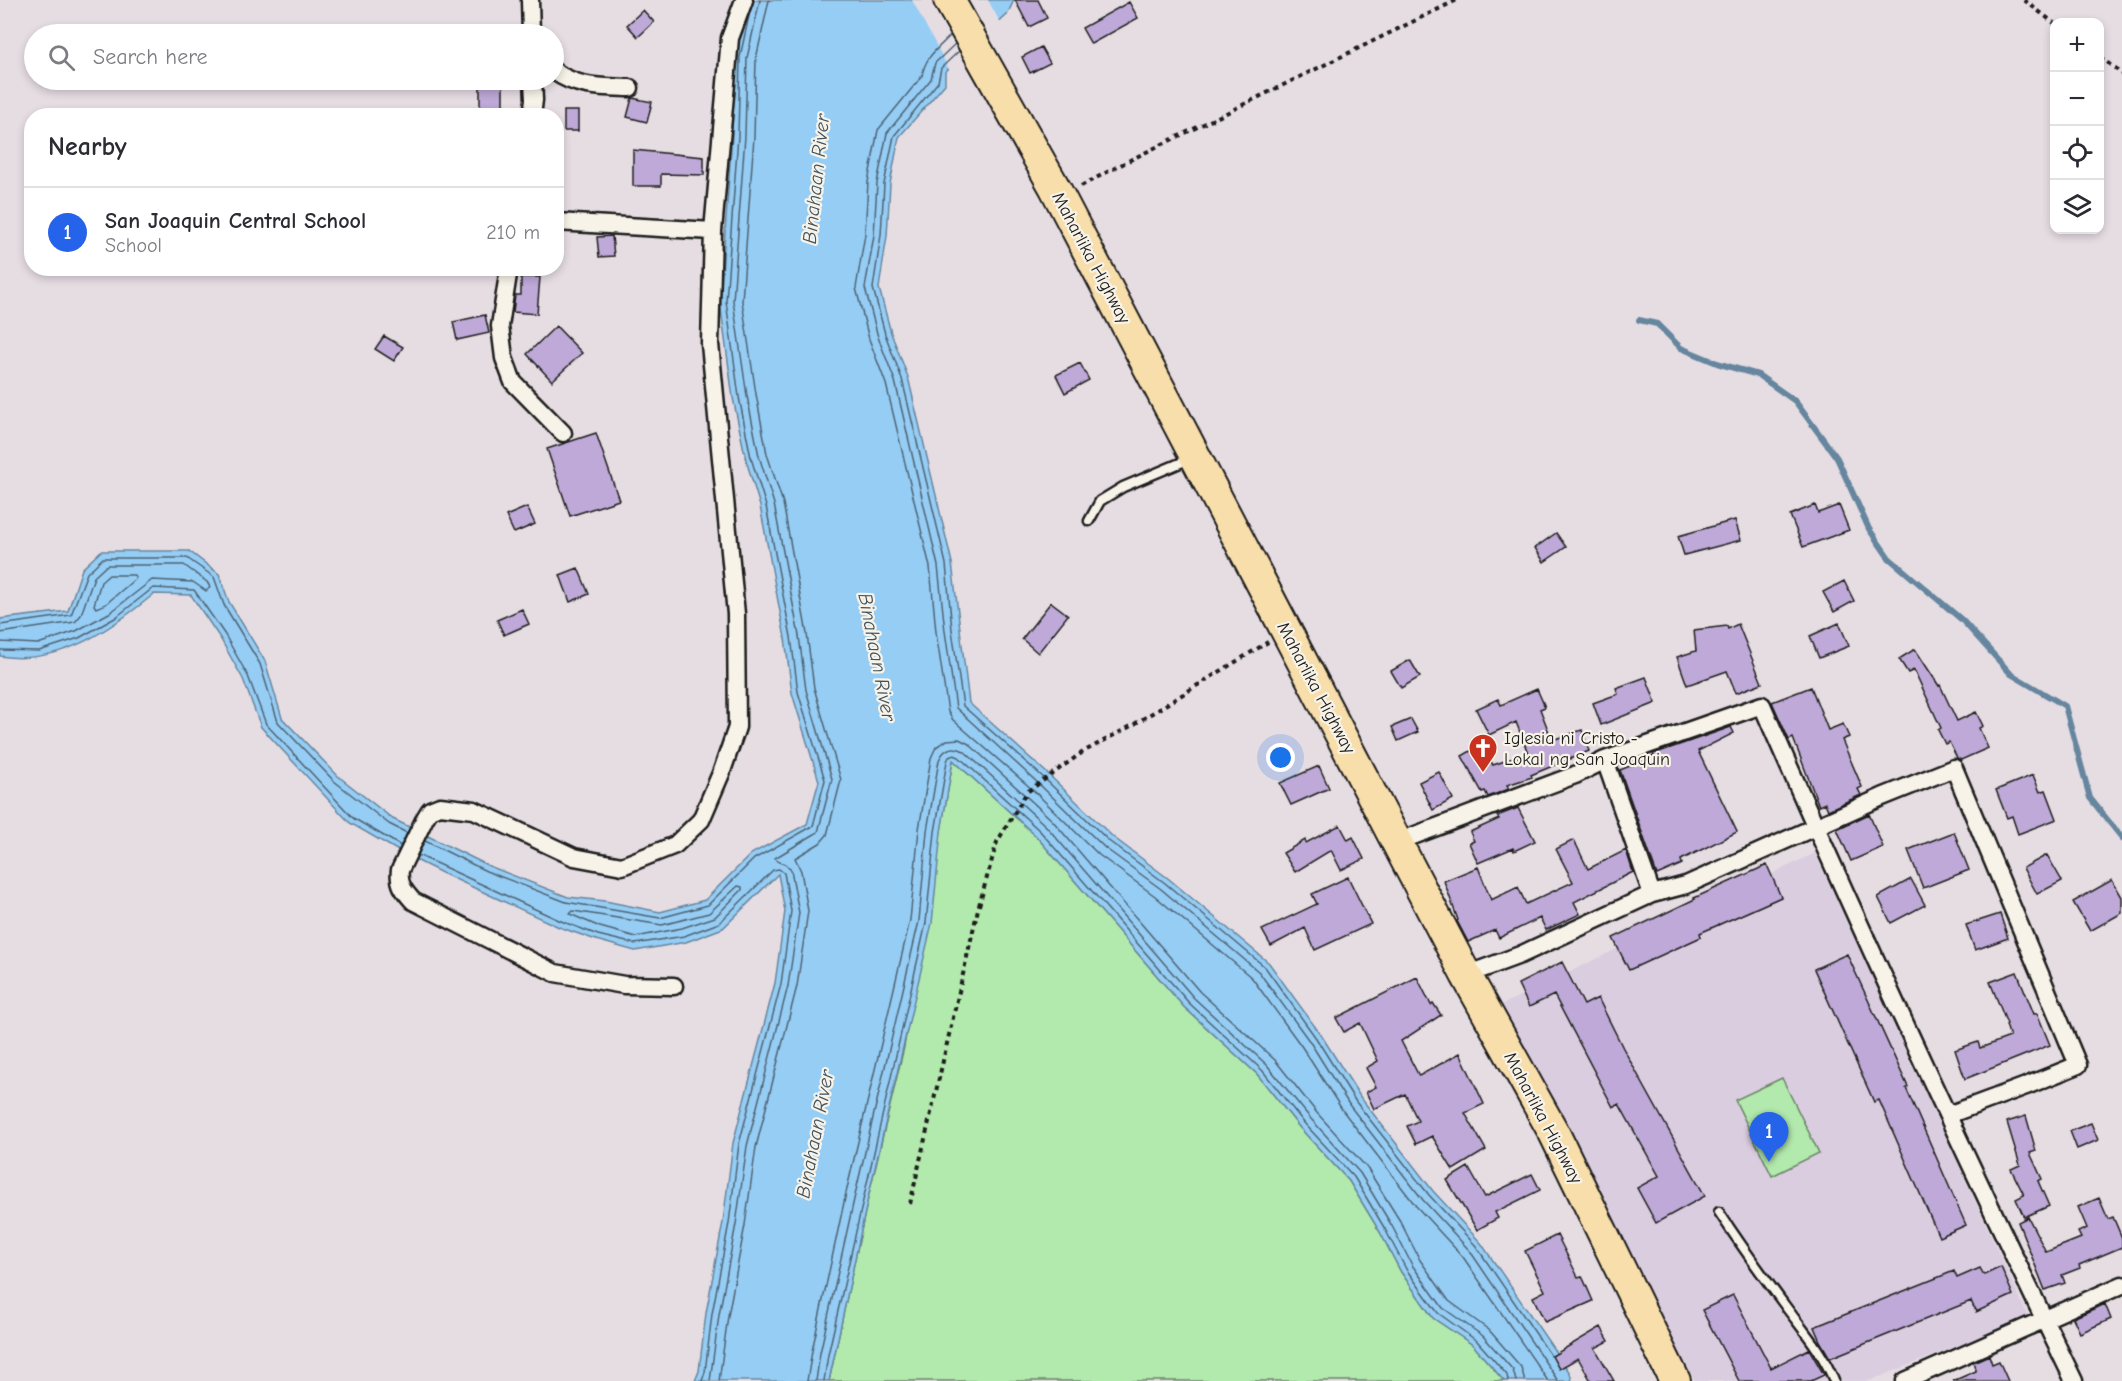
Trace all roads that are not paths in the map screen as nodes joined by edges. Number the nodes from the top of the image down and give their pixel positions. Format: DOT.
graph roads {
  1 [pos="530,0"];
  2 [pos="744,0"];
  3 [pos="949,0"];
  4 [pos="531,24"];
  5 [pos="564,78"];
  6 [pos="630,88"];
  7 [pos="534,90"];
  8 [pos="533,108"];
  9 [pos="564,222"];
  10 [pos="713,231"];
  11 [pos="507,276"];
  12 [pos="563,433"];
  13 [pos="1195,456"];
  14 [pos="1089,521"];
  15 [pos="1605,760"];
  16 [pos="1815,827"];
  17 [pos="1397,842"];
  18 [pos="1653,894"];
  19 [pos="1466,975"];
  20 [pos="674,986"];
  21 [pos="1948,1115"];
  22 [pos="1719,1212"];
  23 [pos="2122,1285"];
  24 [pos="2044,1319"];
  25 [pos="1675,1381"];
  26 [pos="1834,1381"];
  27 [pos="1905,1381"];
  28 [pos="2074,1381"];
  1 -- 4 [label="street"];
  2 -- 10 [label="street"];
  3 -- 13 [label="highway, Maharlika Highway"];
  5 -- 6 [label="street"];
  7 -- 8 [label="street"];
  9 -- 10 [label="street"];
  10 -- 20 [label="street"];
  11 -- 12 [label="street"];
  13 -- 14 [label="lane"];
  13 -- 17 [label="highway, Maharlika Highway"];
  15 -- 16 [label="street"];
  15 -- 17 [label="street"];
  15 -- 18 [label="street"];
  16 -- 18 [label="street"];
  16 -- 21 [label="street"];
  16 -- 21 [label="street"];
  17 -- 19 [label="highway, Maharlika Highway"];
  18 -- 19 [label="street"];
  19 -- 25 [label="highway, Maharlika Highway"];
  21 -- 24 [label="street"];
  22 -- 26 [label="lane"];
  23 -- 24 [label="street"];
  24 -- 27 [label="street"];
  24 -- 28 [label="street"];
}
